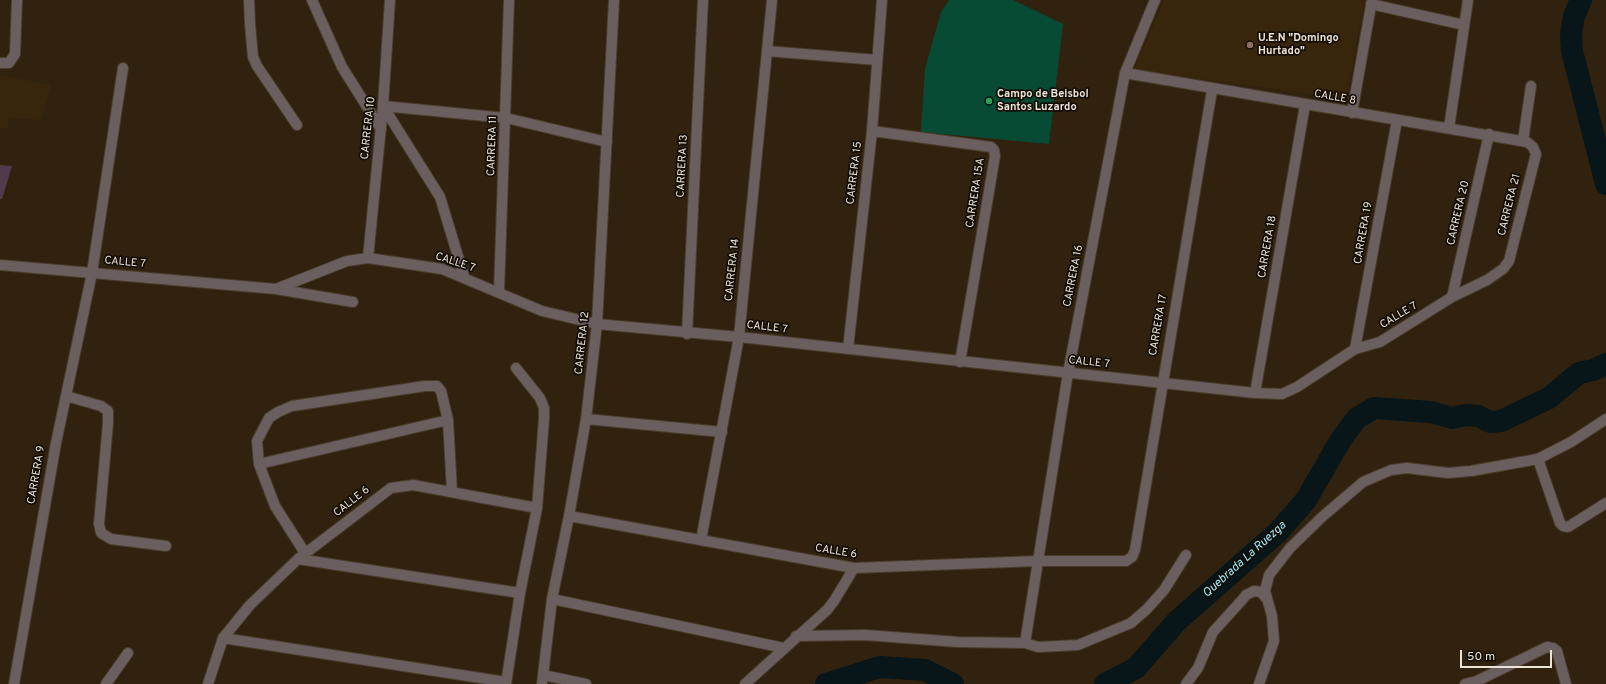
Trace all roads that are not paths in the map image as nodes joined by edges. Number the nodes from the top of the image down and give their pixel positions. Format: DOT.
graph roads {
  1 [pos="17,0"];
  2 [pos="249,0"];
  3 [pos="312,0"];
  4 [pos="390,0"];
  5 [pos="509,0"];
  6 [pos="614,0"];
  7 [pos="703,0"];
  8 [pos="772,0"];
  9 [pos="882,0"];
  10 [pos="1155,0"];
  11 [pos="1468,0"];
  12 [pos="1371,2"];
  13 [pos="1464,25"];
  14 [pos="767,51"];
  15 [pos="877,60"];
  16 [pos="0,63"];
  17 [pos="123,68"];
  18 [pos="1124,73"];
  19 [pos="1531,86"];
  20 [pos="1212,90"];
  21 [pos="1305,105"];
  22 [pos="383,106"];
  23 [pos="1352,113"];
  24 [pos="506,118"];
  25 [pos="1397,120"];
  26 [pos="297,125"];
  27 [pos="1449,128"];
  28 [pos="381,129"];
  29 [pos="872,131"];
  30 [pos="1489,134"];
  31 [pos="1523,141"];
  32 [pos="607,142"];
  33 [pos="368,258"];
  34 [pos="1509,261"];
  35 [pos="0,265"];
  36 [pos="92,273"];
  37 [pos="464,276"];
  38 [pos="276,289"];
  39 [pos="499,292"];
  40 [pos="1452,297"];
  41 [pos="353,302"];
  42 [pos="597,324"];
  43 [pos="687,334"];
  44 [pos="739,337"];
  45 [pos="848,349"];
  46 [pos="1355,349"];
  47 [pos="960,362"];
  48 [pos="516,368"];
  49 [pos="1068,373"];
  50 [pos="1161,383"];
  51 [pos="1255,394"];
  52 [pos="66,396"];
  53 [pos="586,418"];
  54 [pos="1606,419"];
  55 [pos="448,420"];
  56 [pos="722,432"];
  57 [pos="1538,459"];
  58 [pos="259,464"];
  59 [pos="452,492"];
  60 [pos="1606,503"];
  61 [pos="537,508"];
  62 [pos="569,516"];
  63 [pos="701,540"];
  64 [pos="166,546"];
  65 [pos="1186,555"];
  66 [pos="302,556"];
  67 [pos="1037,561"];
  68 [pos="1126,561"];
  69 [pos="854,568"];
  70 [pos="520,593"];
  71 [pos="1266,598"];
  72 [pos="552,599"];
  73 [pos="796,636"];
  74 [pos="223,638"];
  75 [pos="1025,643"];
  76 [pos="784,648"];
  77 [pos="128,653"];
  78 [pos="543,679"];
  79 [pos="1477,682"];
  80 [pos="506,683"];
  81 [pos="14,684"];
  82 [pos="106,684"];
  83 [pos="208,684"];
  84 [pos="586,684"];
  85 [pos="745,684"];
  86 [pos="1186,684"];
  87 [pos="1259,684"];
  88 [pos="1465,684"];
  89 [pos="1566,684"];
  1 -- 16 [label="street"];
  2 -- 26 [label="street"];
  3 -- 28 [label="street"];
  4 -- 22 [label="street, CARRERA 10"];
  5 -- 24 [label="street, CARRERA 11"];
  6 -- 32 [label="street, CARRERA 12"];
  7 -- 43 [label="street, CARRERA 13"];
  8 -- 14 [label="street, CARRERA 14"];
  9 -- 15 [label="street, CARRERA 15"];
  10 -- 18 [label="street, CARRERA 16"];
  11 -- 13 [label="street"];
  12 -- 13 [label="street"];
  12 -- 23 [label="street"];
  13 -- 27 [label="street"];
  14 -- 15 [label="street"];
  14 -- 44 [label="street, CARRERA 14"];
  15 -- 29 [label="street, CARRERA 15"];
  17 -- 36 [label="street, CARRERA 9"];
  18 -- 20 [label="street, CALLE 8"];
  18 -- 49 [label="street, CARRERA 16"];
  19 -- 31 [label="street"];
  20 -- 21 [label="street, CALLE 8"];
  20 -- 50 [label="street, CARRERA 17"];
  21 -- 23 [label="street, CALLE 8"];
  21 -- 51 [label="street, CARRERA 18"];
  22 -- 24 [label="street"];
  22 -- 28 [label="street, CARRERA 10"];
  22 -- 37 [label="street"];
  23 -- 25 [label="street, CALLE 8"];
  24 -- 32 [label="street"];
  24 -- 39 [label="street, CARRERA 11"];
  25 -- 27 [label="street, CALLE 8"];
  25 -- 46 [label="street, CARRERA 19"];
  27 -- 30 [label="street, CALLE 8"];
  28 -- 33 [label="street, CARRERA 10"];
  29 -- 45 [label="street, CARRERA 15"];
  29 -- 47 [label="street, CARRERA 15A"];
  30 -- 31 [label="street, CALLE 8"];
  30 -- 40 [label="street, CARRERA 20"];
  31 -- 34 [label="street, CARRERA 21"];
  32 -- 42 [label="street, CARRERA 12"];
  33 -- 37 [label="street, CALLE 7"];
  33 -- 38 [label="street, CALLE 7"];
  34 -- 40 [label="street, CALLE 7"];
  35 -- 36 [label="street, CALLE 7"];
  36 -- 38 [label="street, CALLE 7"];
  36 -- 52 [label="street, CARRERA 9"];
  37 -- 39 [label="street, CALLE 7"];
  38 -- 41 [label="street"];
  39 -- 42 [label="street, CALLE 7"];
  40 -- 46 [label="street, CALLE 7"];
  42 -- 43 [label="street, CALLE 7"];
  42 -- 53 [label="street, CARRERA 12"];
  43 -- 44 [label="street, CALLE 7"];
  44 -- 45 [label="street, CALLE 7"];
  44 -- 56 [label="street, CARRERA 14"];
  45 -- 47 [label="street, CALLE 7"];
  46 -- 51 [label="street, CALLE 7"];
  47 -- 49 [label="street, CALLE 7"];
  48 -- 61 [label="street"];
  49 -- 50 [label="street, CALLE 7"];
  49 -- 67 [label="street, CARRERA 16"];
  50 -- 51 [label="street, CALLE 7"];
  50 -- 68 [label="street, CARRERA 17"];
  52 -- 64 [label="street"];
  52 -- 81 [label="street, CARRERA 9"];
  53 -- 56 [label="street"];
  53 -- 62 [label="street, CARRERA 12"];
  54 -- 57 [label="street"];
  55 -- 58 [label="street"];
  55 -- 58 [label="street"];
  55 -- 59 [label="street"];
  56 -- 63 [label="street, CARRERA 14"];
  57 -- 60 [label="street"];
  57 -- 71 [label="street"];
  58 -- 66 [label="street"];
  59 -- 61 [label="street, CALLE 6"];
  59 -- 66 [label="street, CALLE 6"];
  61 -- 70 [label="street"];
  62 -- 63 [label="street, CALLE 6"];
  62 -- 72 [label="street, CARRERA 12"];
  63 -- 69 [label="street, CALLE 6"];
  65 -- 75 [label="street"];
  66 -- 70 [label="street"];
  66 -- 74 [label="street, CALLE 6"];
  67 -- 68 [label="street, CALLE 6"];
  67 -- 69 [label="street, CALLE 6"];
  67 -- 75 [label="street, CARRERA 16"];
  69 -- 73 [label="street"];
  70 -- 80 [label="street"];
  71 -- 86 [label="street"];
  71 -- 87 [label="street"];
  72 -- 76 [label="street"];
  72 -- 78 [label="street, CARRERA 12"];
  73 -- 75 [label="street"];
  73 -- 76 [label="street"];
  74 -- 80 [label="street"];
  74 -- 83 [label="street"];
  76 -- 85 [label="street"];
  77 -- 82 [label="street"];
  78 -- 84 [label="street"];
  79 -- 88 [label="street"];
  79 -- 89 [label="street"];
}
